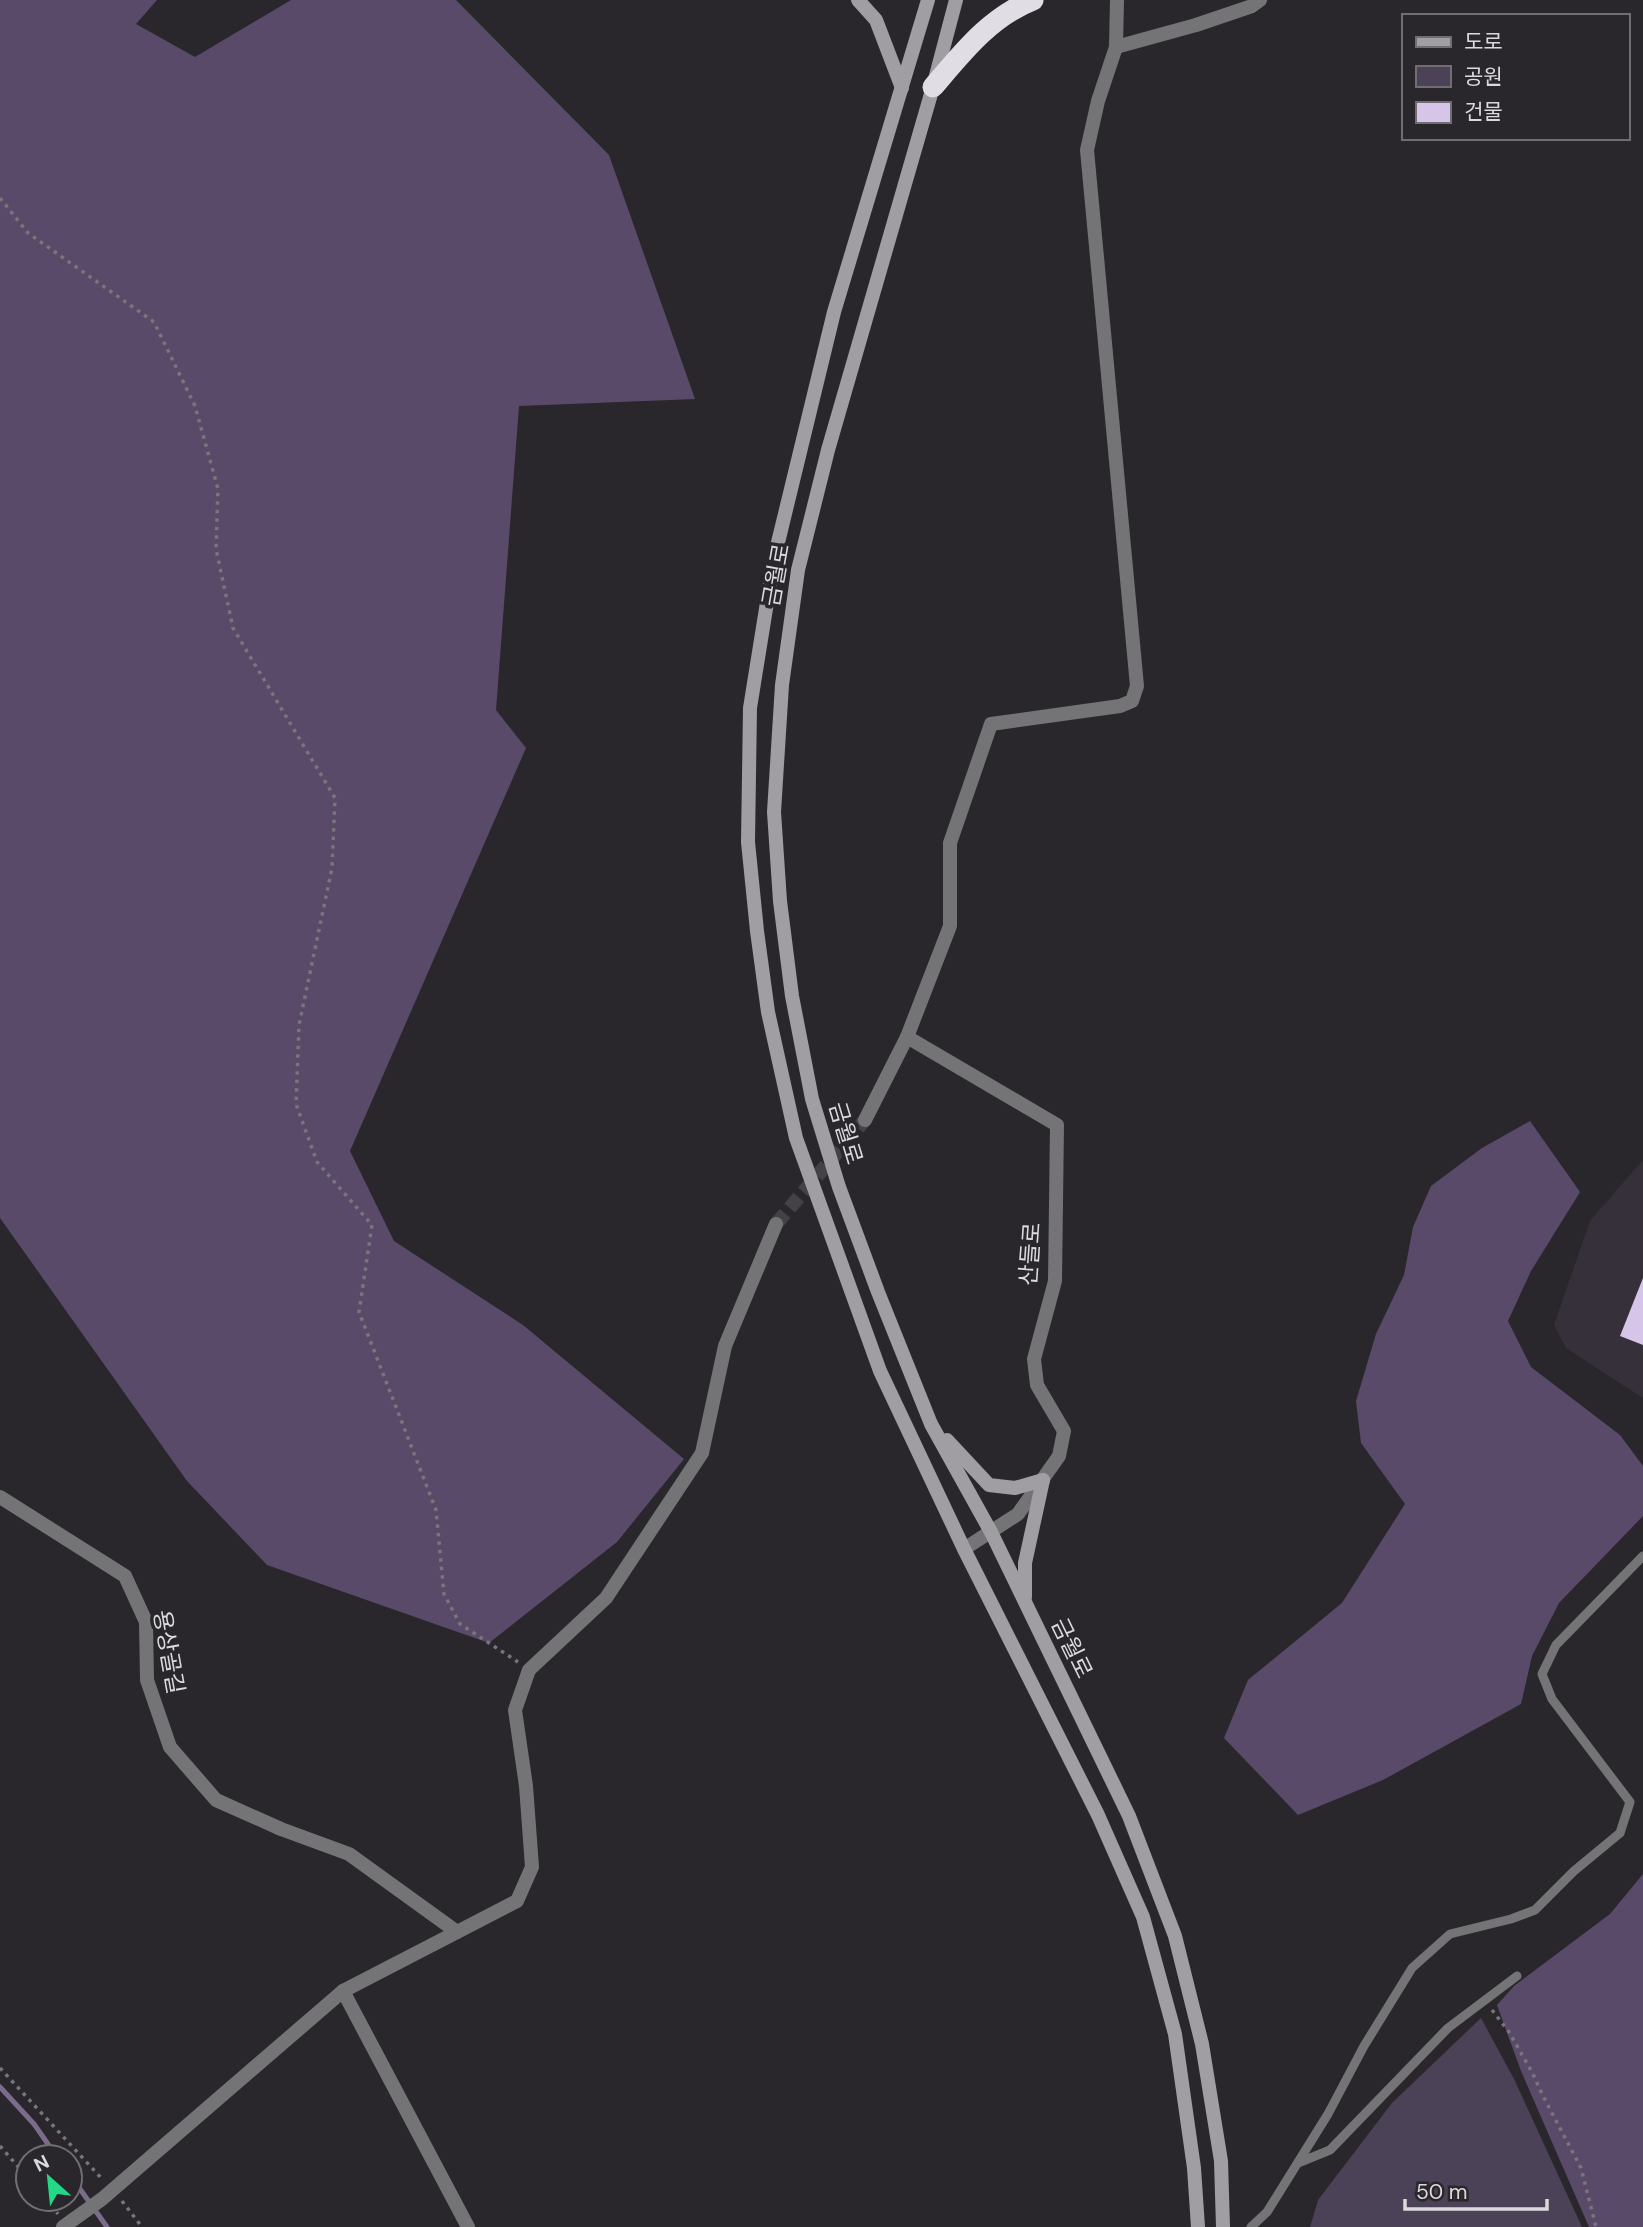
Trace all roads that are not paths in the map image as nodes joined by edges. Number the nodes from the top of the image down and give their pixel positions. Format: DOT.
graph roads {
  1 [pos="858,0"];
  2 [pos="928,0"];
  3 [pos="956,0"];
  4 [pos="1033,0"];
  5 [pos="1116,0"];
  6 [pos="1260,0"];
  7 [pos="1116,47"];
  8 [pos="933,87"];
  9 [pos="902,88"];
  10 [pos="907,1037"];
  11 [pos="865,1120"];
  12 [pos="776,1224"];
  13 [pos="932,1423"];
  14 [pos="1043,1480"];
  15 [pos="0,1497"];
  16 [pos="991,1532"];
  17 [pos="964,1549"];
  18 [pos="1643,1556"];
  19 [pos="1025,1602"];
  20 [pos="457,1932"];
  21 [pos="1517,1976"];
  22 [pos="343,1991"];
  23 [pos="1296,2164"];
  24 [pos="63,2227"];
  25 [pos="468,2227"];
  26 [pos="1198,2227"];
  27 [pos="1223,2227"];
  28 [pos="1251,2227"];
  1 -- 9 [label="main road"];
  2 -- 9 [label="main road, 금월로"];
  3 -- 8 [label="main road, 금월로"];
  4 -- 8 [label="highway"];
  5 -- 7 [label="street"];
  6 -- 7 [label="street"];
  7 -- 10 [label="street"];
  8 -- 13 [label="main road, 금월로"];
  9 -- 17 [label="main road, 금월로"];
  10 -- 11 [label="street"];
  10 -- 14 [label="street, 산들로"];
  12 -- 20 [label="street"];
  13 -- 14 [label="main road"];
  13 -- 16 [label="main road, 금월로"];
  14 -- 16 [label="street, 산들로"];
  14 -- 19 [label="main road"];
  15 -- 20 [label="street, 용상골길"];
  16 -- 17 [label="street, 산들로"];
  16 -- 19 [label="main road, 금월로"];
  17 -- 26 [label="main road, 금월로"];
  18 -- 23 [label="lane"];
  19 -- 27 [label="main road, 금월로"];
  20 -- 22 [label="street"];
  21 -- 23 [label="lane"];
  22 -- 24 [label="street"];
  22 -- 25 [label="street"];
  23 -- 28 [label="lane"];
}
